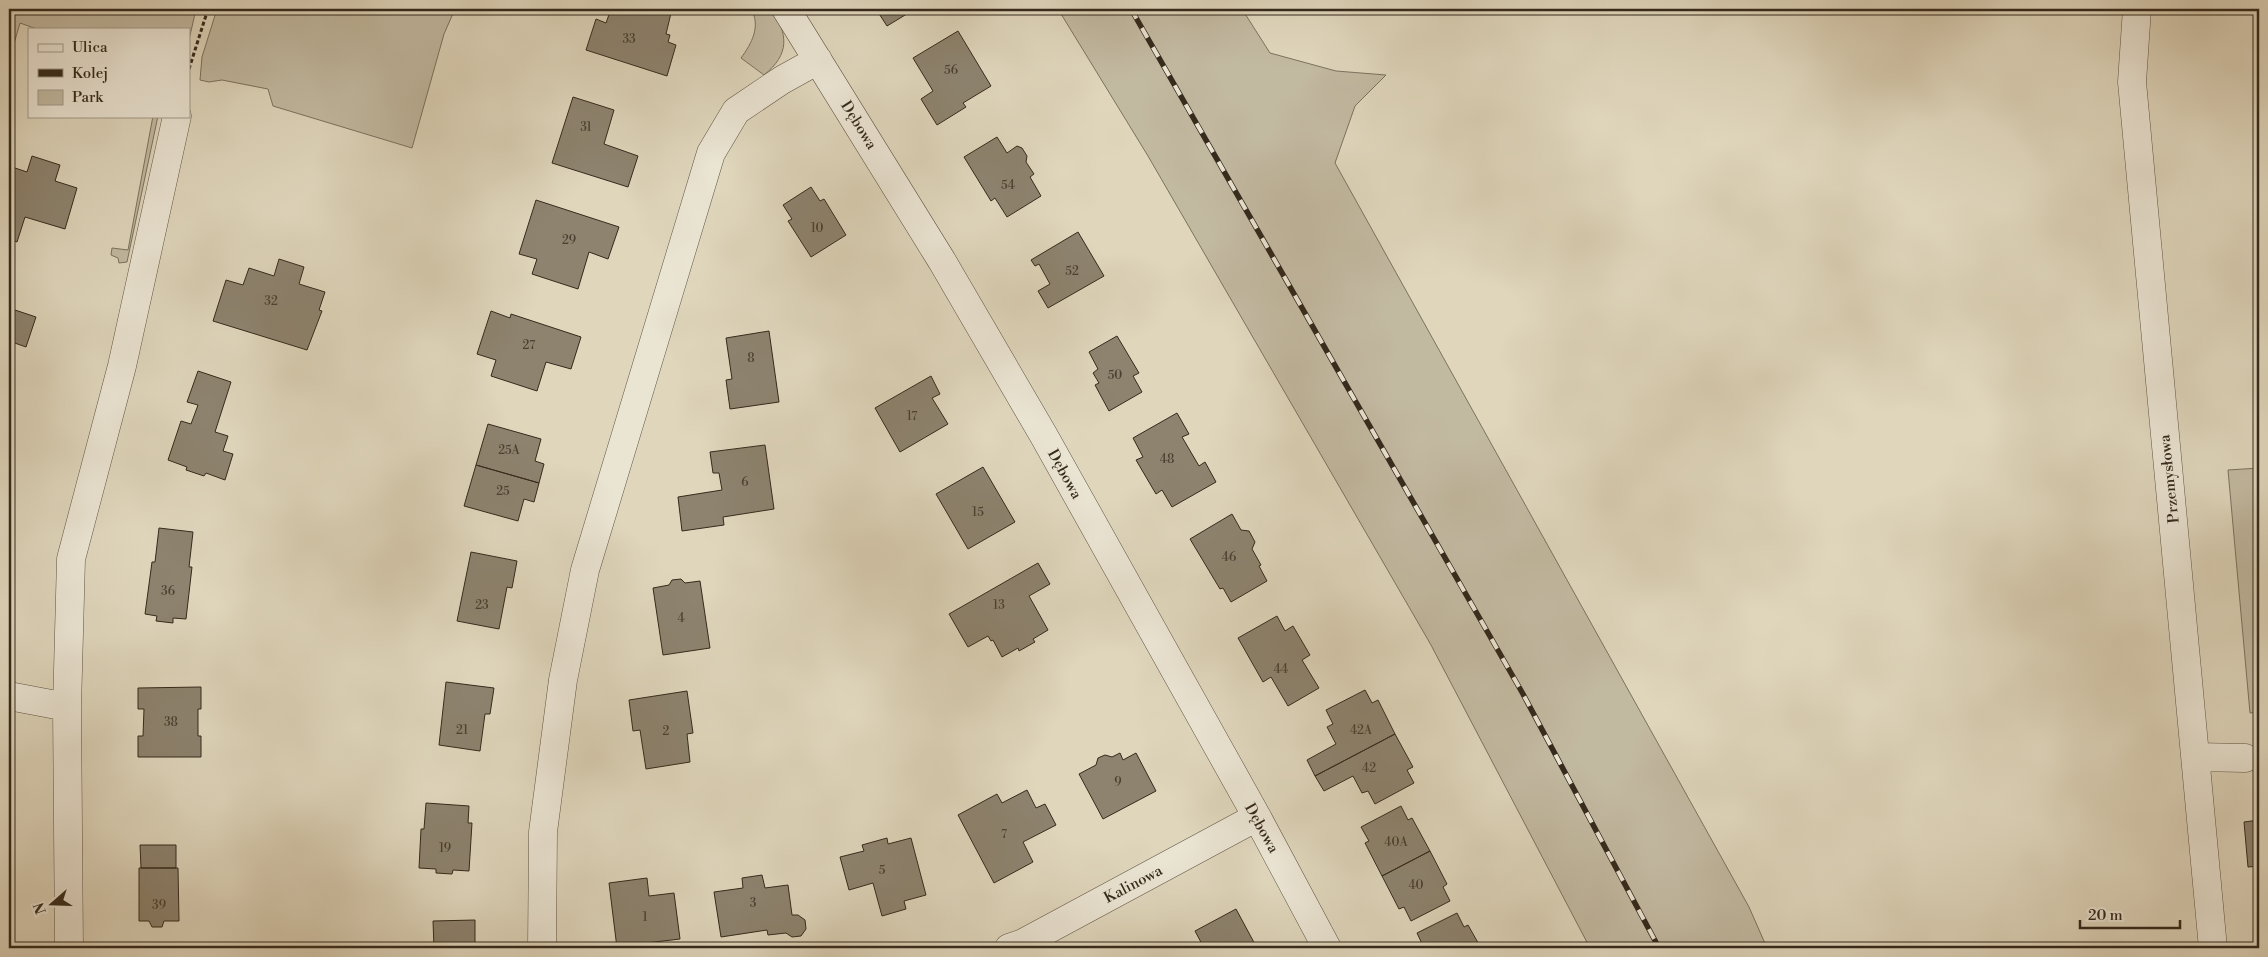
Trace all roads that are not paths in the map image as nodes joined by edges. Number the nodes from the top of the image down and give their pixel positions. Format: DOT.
graph roads {
  1 [pos="786,9"];
  2 [pos="2137,9"];
  3 [pos="818,60"];
  4 [pos="177,118"];
  5 [pos="9,696"];
  6 [pos="67,707"];
  7 [pos="2196,758"];
  8 [pos="2245,758"];
  9 [pos="1257,817"];
  10 [pos="69,948"];
  11 [pos="542,948"];
  12 [pos="1009,948"];
  13 [pos="1327,948"];
  14 [pos="2213,948"];
  1 -- 3 [label="street, Dębowa"];
  2 -- 7 [label="street, Przemysłowa"];
  3 -- 9 [label="street, Dębowa"];
  3 -- 11 [label="street"];
  4 -- 6 [label="street"];
  5 -- 6 [label="street"];
  6 -- 10 [label="street"];
  7 -- 8 [label="street"];
  7 -- 14 [label="street, Przemysłowa"];
  9 -- 12 [label="street, Kalinowa"];
  9 -- 13 [label="street, Dębowa"];
}
